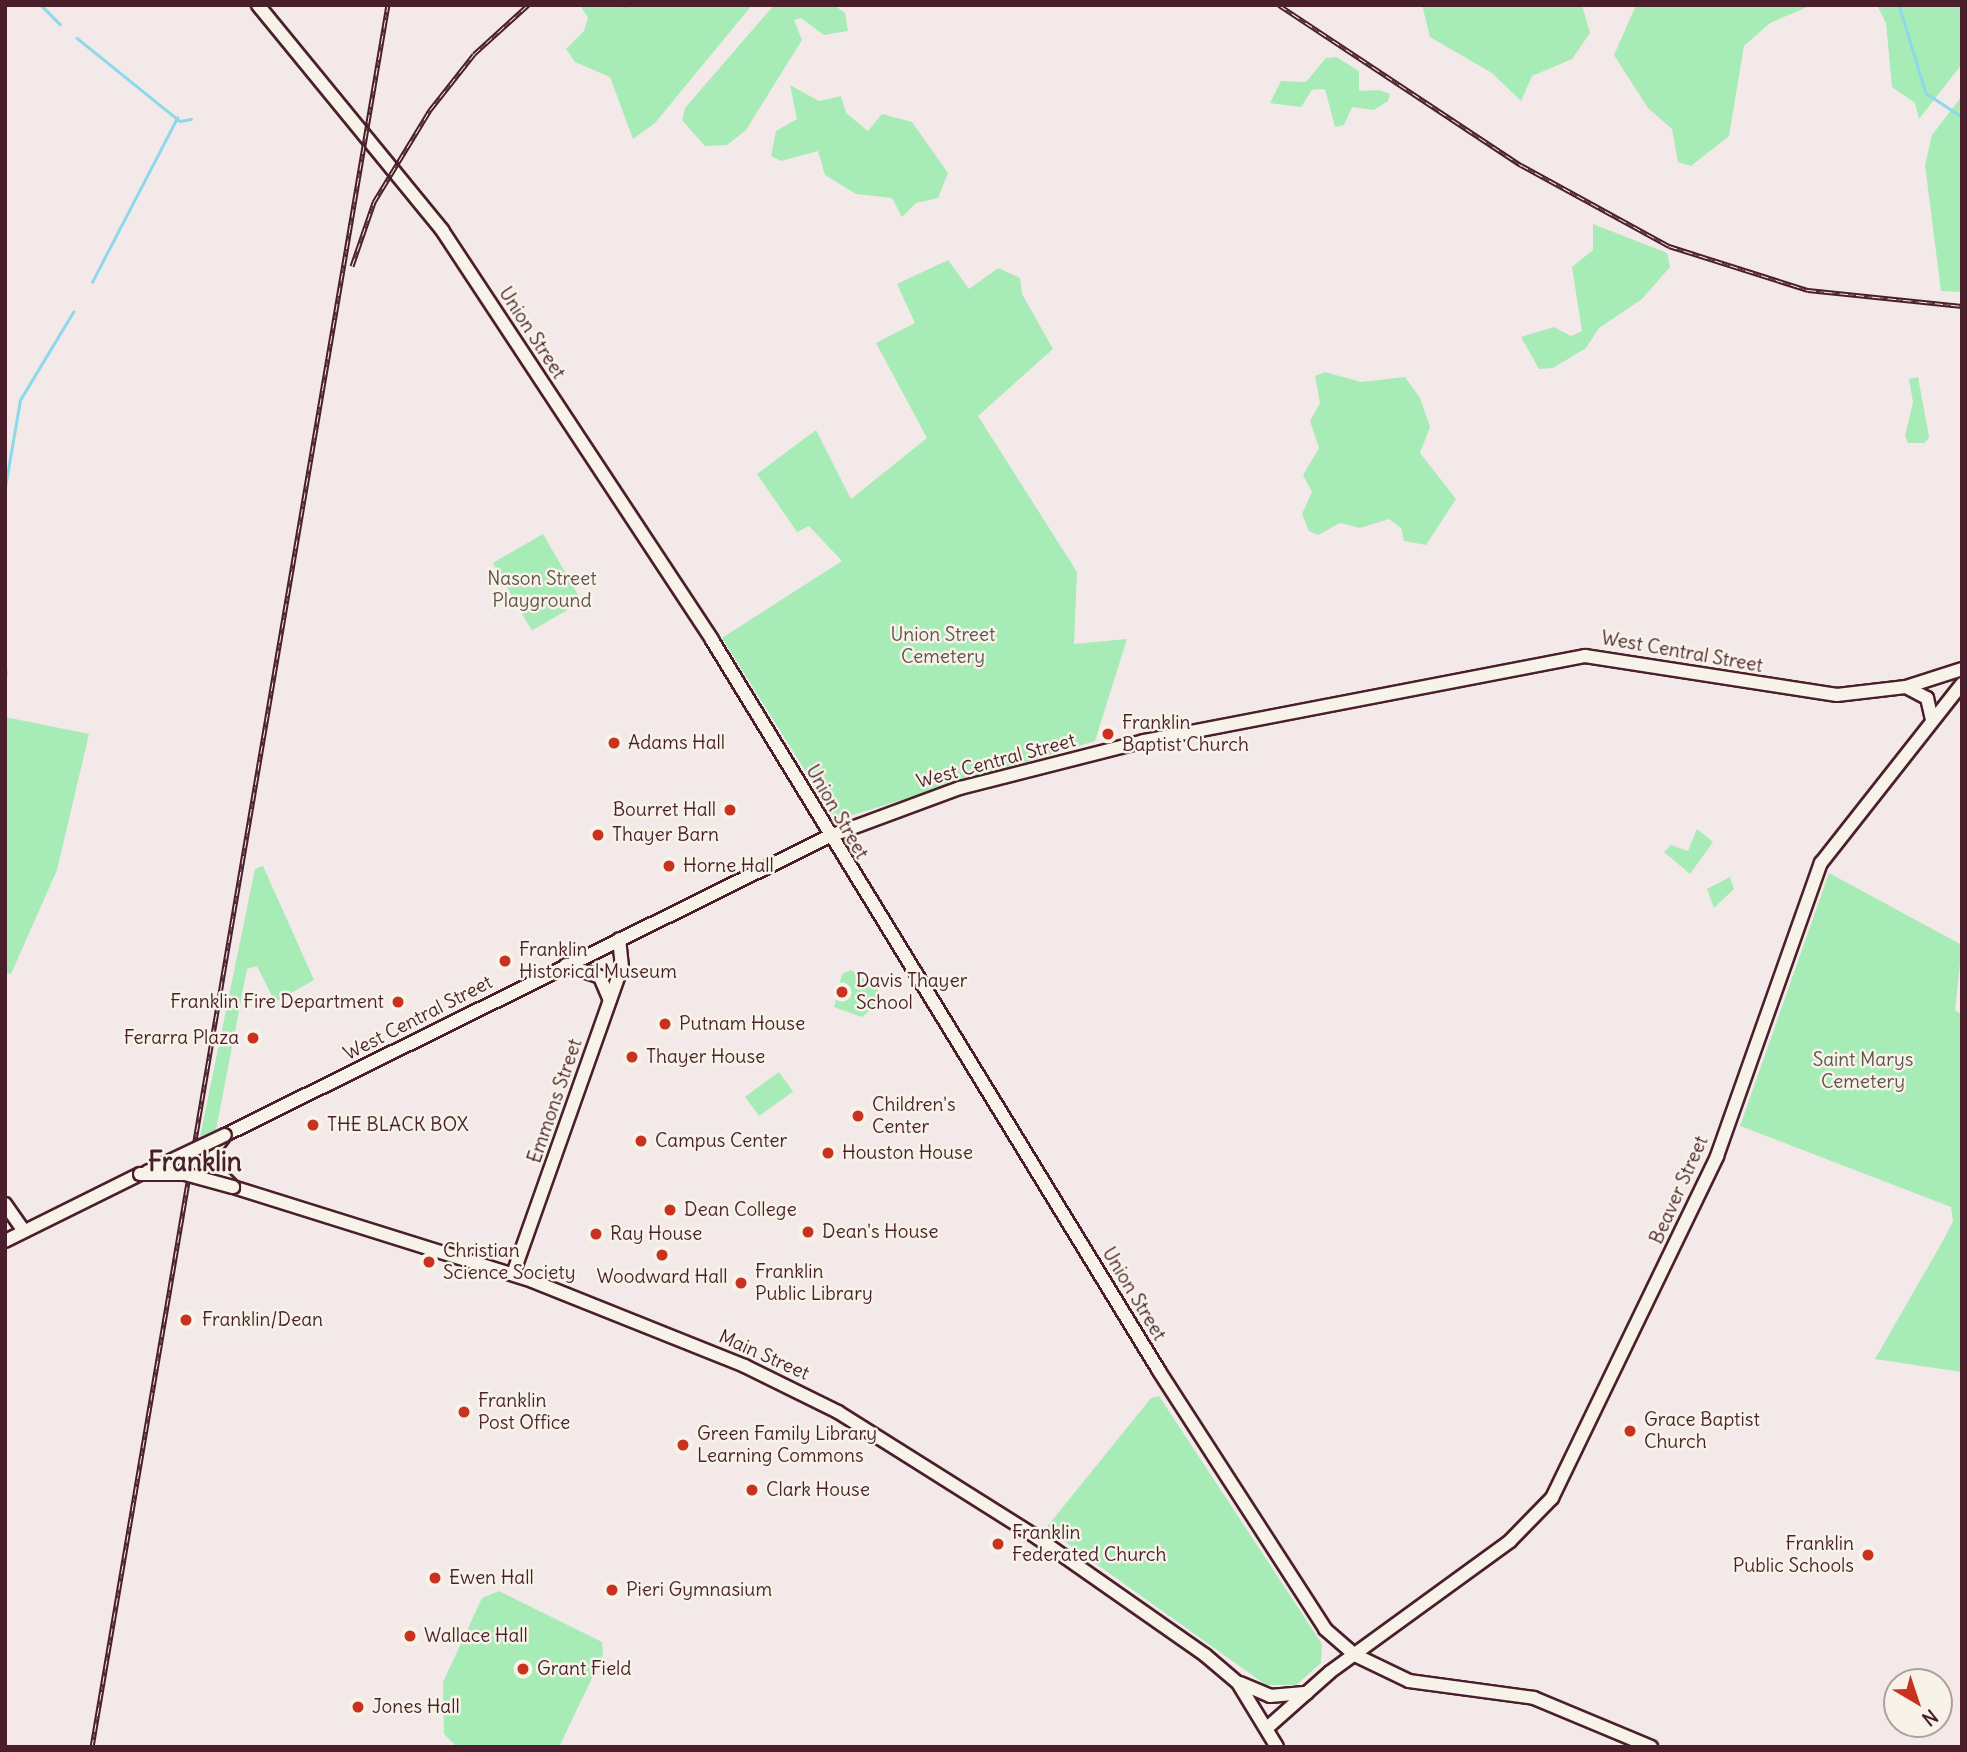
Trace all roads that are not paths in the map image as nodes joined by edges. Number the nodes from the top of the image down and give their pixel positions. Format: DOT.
graph roads {
  1 [pos="258,5"];
  2 [pos="1962,668"];
  3 [pos="1962,684"];
  4 [pos="1906,687"];
  5 [pos="1932,719"];
  6 [pos="830,836"];
  7 [pos="619,939"];
  8 [pos="566,965"];
  9 [pos="610,1001"];
  10 [pos="225,1135"];
  11 [pos="140,1174"];
  12 [pos="233,1187"];
  13 [pos="5,1204"];
  14 [pos="24,1231"];
  15 [pos="5,1241"];
  16 [pos="513,1274"];
  17 [pos="1355,1655"];
  18 [pos="1238,1682"];
  19 [pos="1307,1693"];
  20 [pos="1267,1728"];
  21 [pos="1277,1747"];
  22 [pos="1651,1747"];
  1 -- 6 [label="main road, Union Street"];
  2 -- 4 [label="main road, West Central Street"];
  3 -- 5 [label="main road, Beaver Street"];
  4 -- 5 [label="main road"];
  4 -- 6 [label="main road, West Central Street"];
  5 -- 17 [label="main road, Beaver Street"];
  6 -- 7 [label="main road, West Central Street"];
  6 -- 17 [label="main road, Union Street"];
  7 -- 8 [label="main road, West Central Street"];
  7 -- 9 [label="main road, Emmons Street"];
  8 -- 9 [label="main road"];
  8 -- 10 [label="main road, West Central Street"];
  9 -- 16 [label="main road, Emmons Street"];
  10 -- 11 [label="main road, West Central Street, bridge"];
  10 -- 12 [label="main road, bridge"];
  11 -- 12 [label="main road, Main Street, bridge"];
  11 -- 14 [label="main road, West Central Street"];
  12 -- 16 [label="main road, Main Street"];
  13 -- 14 [label="main road"];
  14 -- 15 [label="main road, West Central Street"];
  16 -- 18 [label="main road, Main Street"];
  17 -- 19 [label="main road, Beaver Street"];
  17 -- 22 [label="main road"];
  18 -- 19 [label="main road"];
  18 -- 20 [label="main road, Main Street"];
  19 -- 20 [label="main road, Beaver Street"];
  20 -- 21 [label="main road, Main Street"];
}
